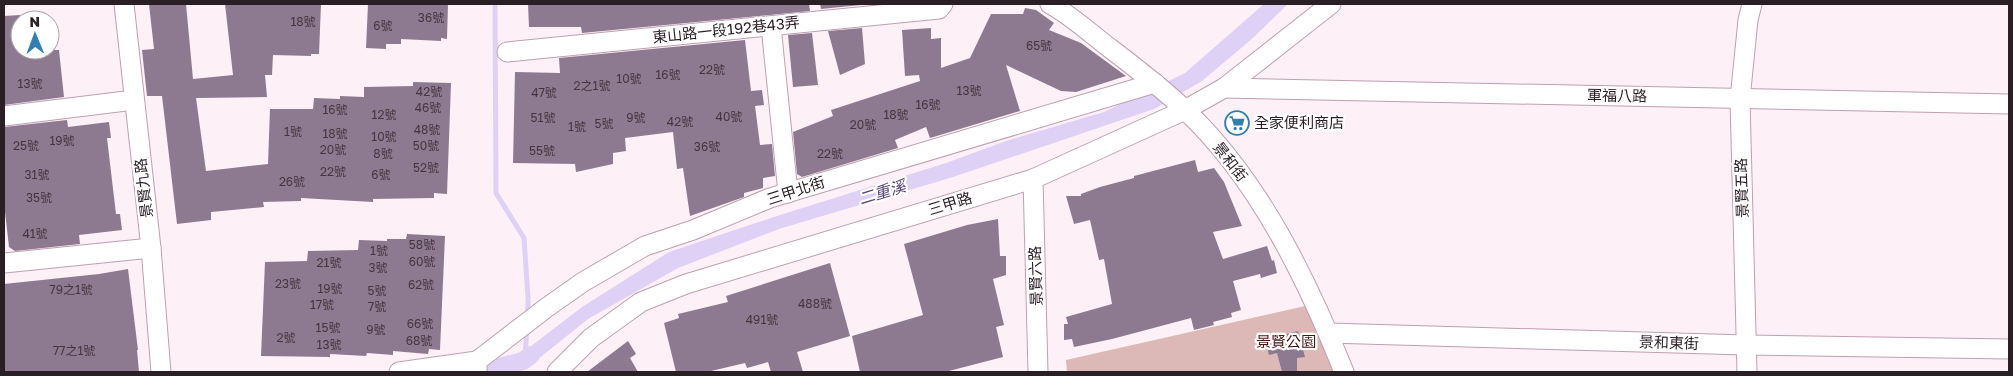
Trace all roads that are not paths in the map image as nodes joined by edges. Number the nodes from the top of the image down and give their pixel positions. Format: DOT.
graph roads {
  1 [pos="124,4"];
  2 [pos="943,4"];
  3 [pos="1050,4"];
  4 [pos="1331,4"];
  5 [pos="1752,4"];
  6 [pos="771,26"];
  7 [pos="507,52"];
  8 [pos="1155,83"];
  9 [pos="1224,88"];
  10 [pos="1740,99"];
  11 [pos="134,100"];
  12 [pos="2009,104"];
  13 [pos="1185,110"];
  14 [pos="4,116"];
  15 [pos="1033,180"];
  16 [pos="788,193"];
  17 [pos="151,248"];
  18 [pos="4,263"];
  19 [pos="1328,333"];
  20 [pos="1746,345"];
  21 [pos="2009,349"];
  22 [pos="477,367"];
  23 [pos="160,372"];
  24 [pos="399,372"];
  25 [pos="557,372"];
  26 [pos="1038,372"];
  27 [pos="1344,372"];
  28 [pos="1747,372"];
  1 -- 11 [label="street, 景賢九路"];
  2 -- 6 [label="street, 東山路一段192巷43弄"];
  3 -- 8 [label="street, 景和街"];
  4 -- 9 [label="street, 三甲路"];
  5 -- 10 [label="street, 景賢五路"];
  6 -- 7 [label="street, 東山路一段192巷43弄"];
  6 -- 16 [label="street"];
  8 -- 13 [label="street, 景和街"];
  8 -- 16 [label="street, 三甲北街"];
  9 -- 10 [label="street, 軍福八路"];
  9 -- 13 [label="street, 三甲路"];
  10 -- 12 [label="street, 軍福八路"];
  10 -- 20 [label="street, 景賢五路"];
  11 -- 14 [label="street"];
  11 -- 17 [label="street, 景賢九路"];
  13 -- 15 [label="street, 三甲路"];
  13 -- 19 [label="street, 景和街"];
  15 -- 25 [label="street, 三甲路"];
  15 -- 26 [label="street, 景賢六路"];
  16 -- 22 [label="street, 三甲北街"];
  17 -- 18 [label="street"];
  17 -- 23 [label="street, 景賢九路"];
  19 -- 20 [label="street, 景和東街"];
  19 -- 27 [label="street, 景和街"];
  20 -- 21 [label="street, 景和東街"];
  20 -- 28 [label="street, 景賢五路"];
  22 -- 24 [label="street"];
}
